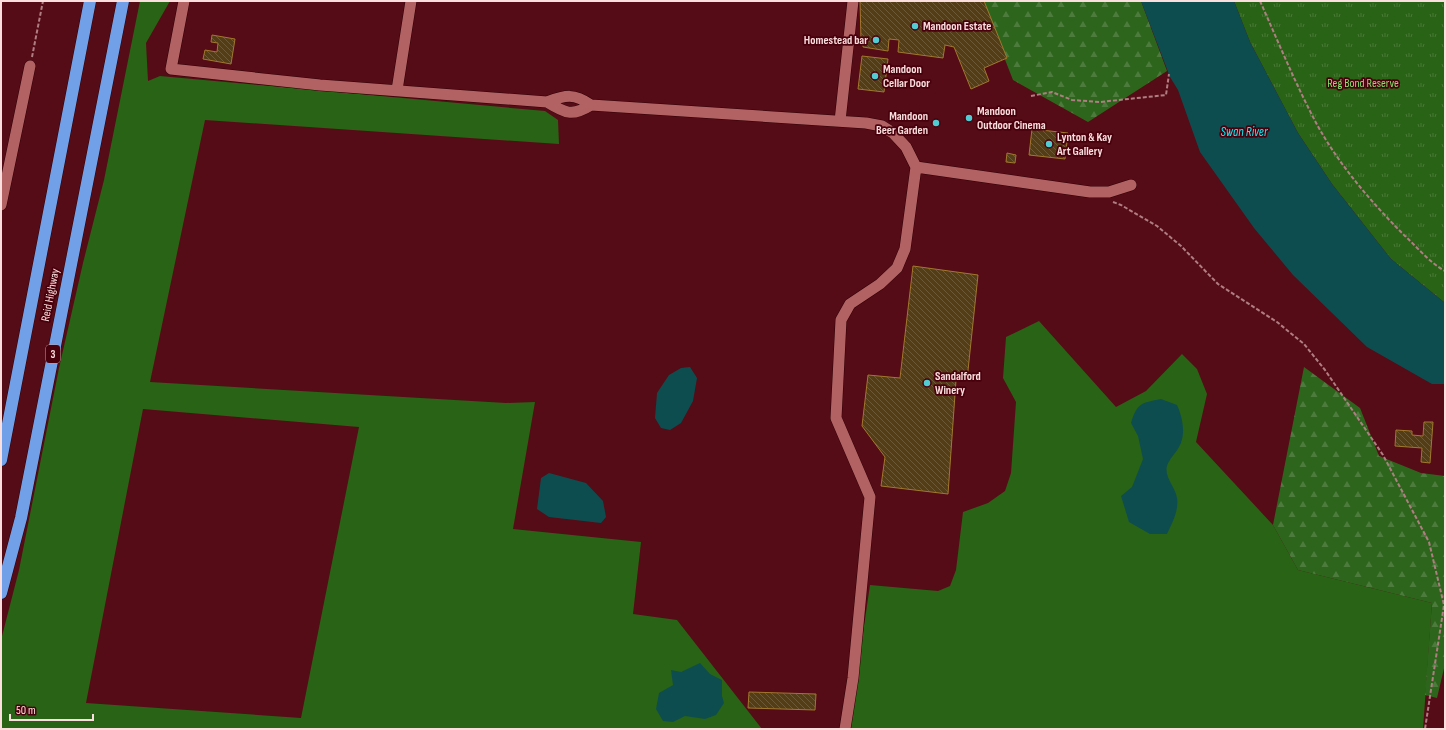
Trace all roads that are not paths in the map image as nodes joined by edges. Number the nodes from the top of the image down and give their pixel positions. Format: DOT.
graph roads {
  1 [pos="89,1"];
  2 [pos="123,1"];
  3 [pos="184,1"];
  4 [pos="411,1"];
  5 [pos="853,1"];
  6 [pos="30,66"];
  7 [pos="397,90"];
  8 [pos="547,102"];
  9 [pos="591,104"];
  10 [pos="840,121"];
  11 [pos="916,167"];
  12 [pos="1131,185"];
  13 [pos="1,205"];
  14 [pos="1,460"];
  15 [pos="1,593"];
  16 [pos="844,729"];
  1 -- 14 [label="highway, Reid Highway"];
  2 -- 15 [label="highway, Reid Highway / 3"];
  3 -- 7 [label="street"];
  4 -- 7 [label="street"];
  5 -- 10 [label="street"];
  6 -- 13 [label="street"];
  7 -- 8 [label="street"];
  8 -- 9 [label="street"];
  8 -- 9 [label="street"];
  9 -- 10 [label="street"];
  10 -- 11 [label="street"];
  11 -- 12 [label="street"];
  11 -- 16 [label="street"];
}
